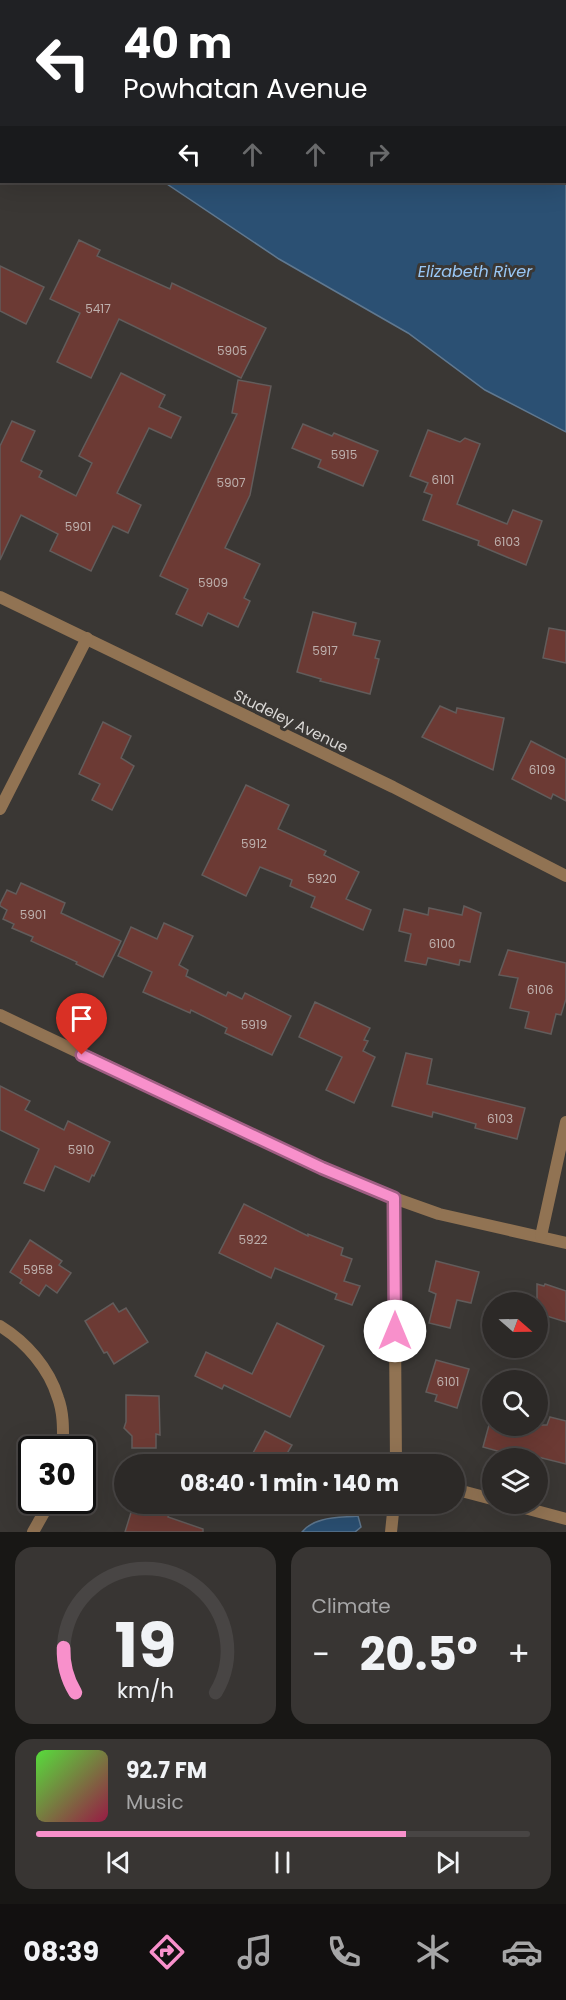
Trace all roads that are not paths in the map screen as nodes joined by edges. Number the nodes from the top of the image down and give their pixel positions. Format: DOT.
graph roads {
  1 [pos="0,597"];
  2 [pos="87,638"];
  3 [pos="0,809"];
  4 [pos="566,876"];
  5 [pos="0,1015"];
  6 [pos="566,1122"];
  7 [pos="394,1198"];
  8 [pos="541,1236"];
  9 [pos="566,1243"];
  10 [pos="0,1326"];
  11 [pos="63,1436"];
  12 [pos="396,1454"];
  13 [pos="465,1492"];
  14 [pos="482,1496"];
  15 [pos="43,1514"];
  16 [pos="393,1514"];
  17 [pos="547,1514"];
  18 [pos="566,1519"];
  19 [pos="33,1532"];
  20 [pos="391,1532"];
  1 -- 2 [label="street, Studeley Avenue"];
  2 -- 3 [label="street"];
  2 -- 4 [label="street, Studeley Avenue"];
  5 -- 7 [label="street"];
  6 -- 8 [label="street"];
  7 -- 8 [label="street"];
  7 -- 12 [label="street"];
  8 -- 9 [label="street"];
  10 -- 11 [label="street"];
  13 -- 14 [label="street"];
  15 -- 19 [label="street"];
  16 -- 20 [label="street"];
  17 -- 18 [label="street"];
}
